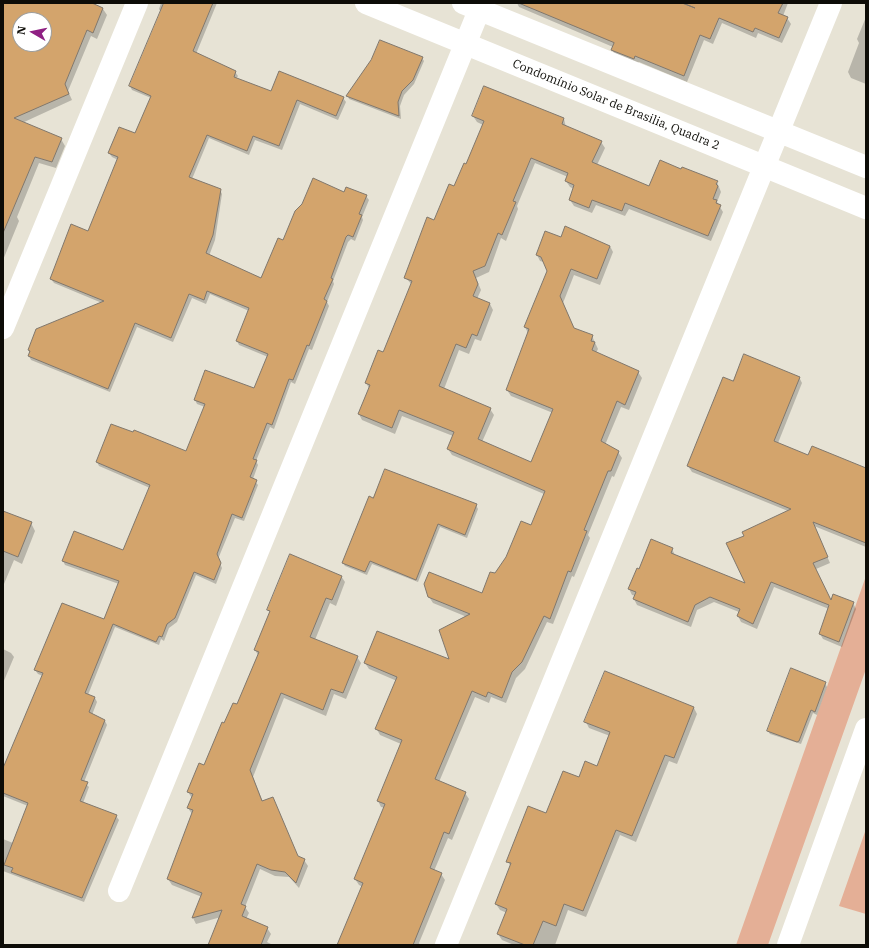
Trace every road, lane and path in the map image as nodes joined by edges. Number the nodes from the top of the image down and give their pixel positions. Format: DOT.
graph roads {
  1 [pos="137,3"];
  2 [pos="366,3"];
  3 [pos="831,3"];
  4 [pos="475,5"];
  5 [pos="465,44"];
  6 [pos="778,132"];
  7 [pos="764,166"];
  8 [pos="866,167"];
  9 [pos="866,208"];
  10 [pos="3,328"];
  11 [pos="866,729"];
  12 [pos="119,891"];
  13 [pos="446,945"];
  14 [pos="788,945"];
  1 -- 10 [label="street"];
  2 -- 5 [label="street, Condomínio Solar de Brasilia, Quadra 2"];
  3 -- 6 [label="street"];
  4 -- 5 [label="street"];
  4 -- 6 [label="street"];
  5 -- 7 [label="street, Condomínio Solar de Brasilia, Quadra 2"];
  5 -- 12 [label="street"];
  6 -- 7 [label="street"];
  6 -- 8 [label="street"];
  7 -- 9 [label="street, Condomínio Solar de Brasilia, Quadra 2"];
  7 -- 13 [label="street"];
  11 -- 14 [label="street"];
}
